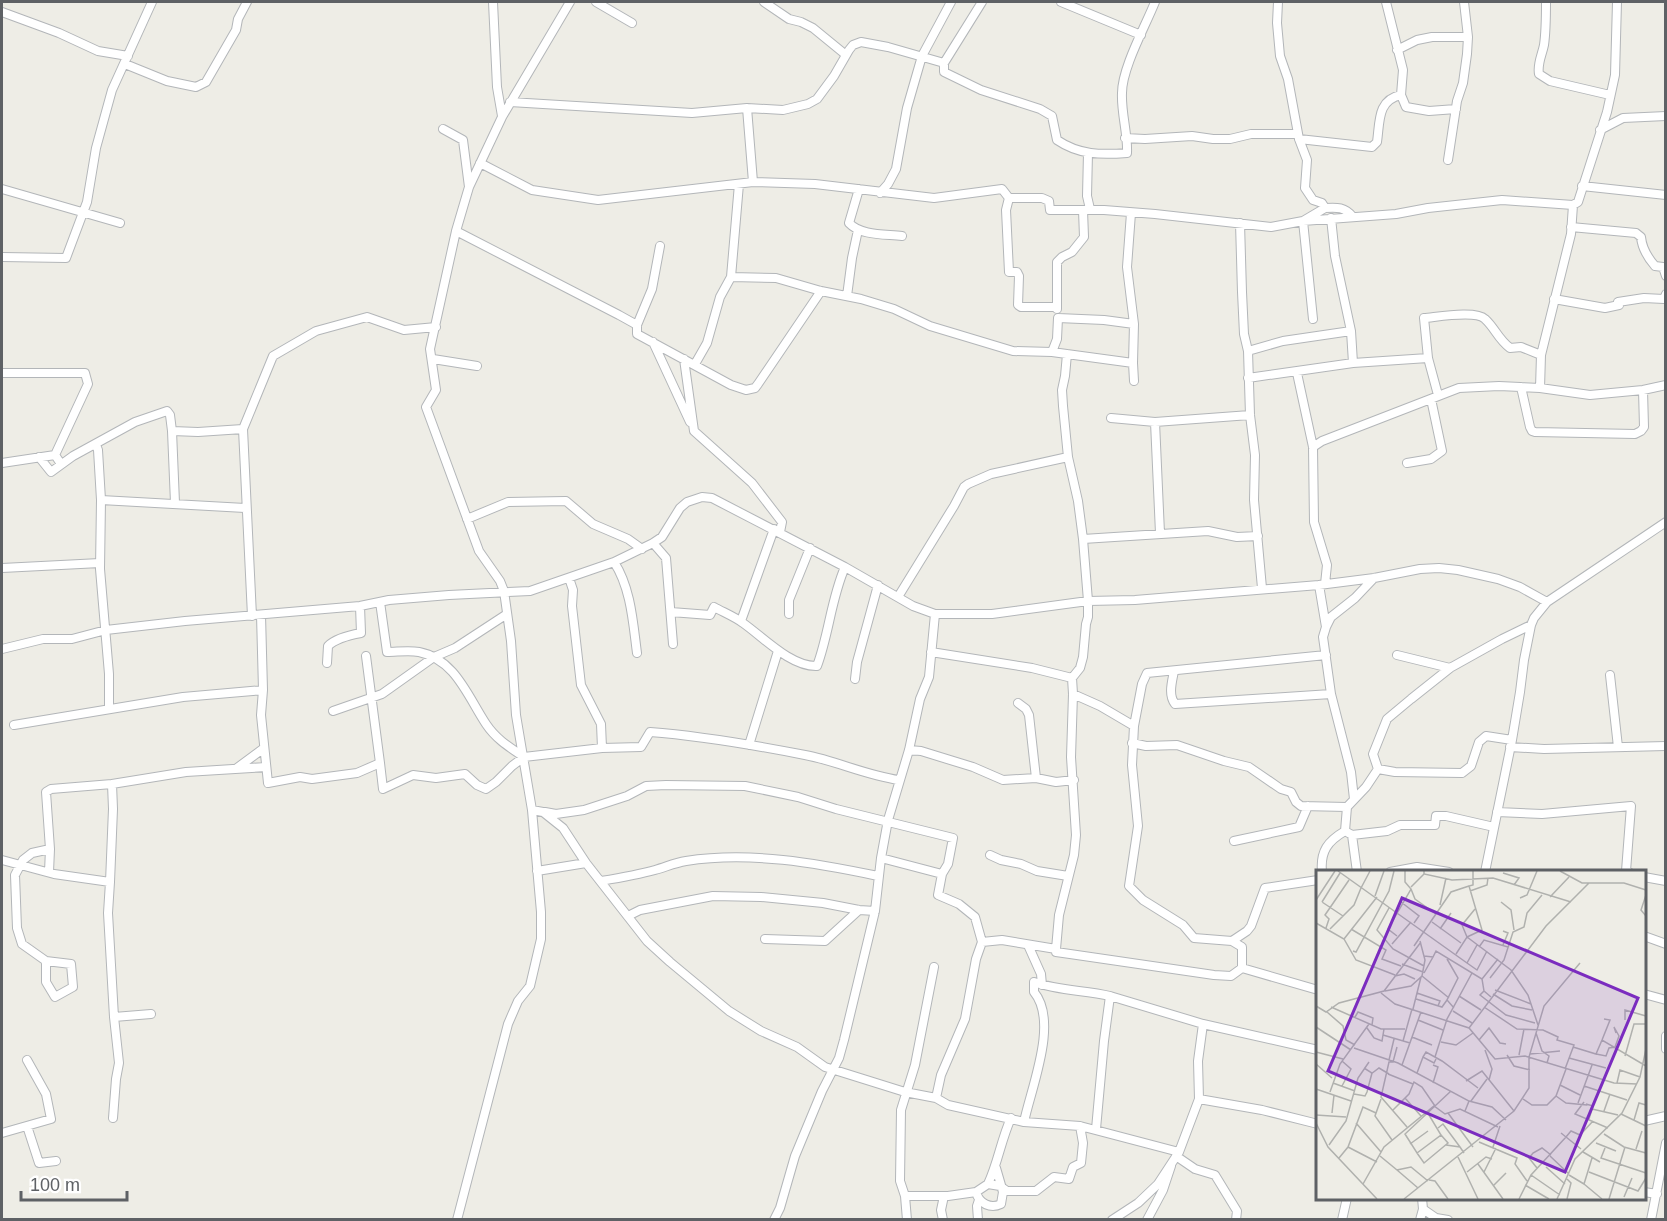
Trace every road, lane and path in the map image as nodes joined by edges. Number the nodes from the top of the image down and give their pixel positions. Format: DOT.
graph roads {
  1 [pos="152,2"];
  2 [pos="247,2"];
  3 [pos="493,2"];
  4 [pos="570,2"];
  5 [pos="596,2"];
  6 [pos="764,2"];
  7 [pos="951,2"];
  8 [pos="982,2"];
  9 [pos="1061,2"];
  10 [pos="1155,2"];
  11 [pos="1278,2"];
  12 [pos="1386,2"];
  13 [pos="1464,2"];
  14 [pos="1546,2"];
  15 [pos="1617,2"];
  16 [pos="2,12"];
  17 [pos="632,23"];
  18 [pos="1142,35"];
  19 [pos="1468,37"];
  20 [pos="1397,50"];
  21 [pos="846,55"];
  22 [pos="922,56"];
  23 [pos="127,60"];
  24 [pos="944,63"];
  25 [pos="1401,95"];
  26 [pos="1610,95"];
  27 [pos="510,102"];
  28 [pos="747,108"];
  29 [pos="1456,109"];
  30 [pos="1607,112"];
  31 [pos="1665,116"];
  32 [pos="502,117"];
  33 [pos="1623,118"];
  34 [pos="443,129"];
  35 [pos="1600,130"];
  36 [pos="1299,136"];
  37 [pos="1125,138"];
  38 [pos="1088,153"];
  39 [pos="1448,160"];
  40 [pos="480,163"];
  41 [pos="753,182"];
  42 [pos="739,184"];
  43 [pos="1582,186"];
  44 [pos="469,187"];
  45 [pos="2,189"];
  46 [pos="859,189"];
  47 [pos="880,193"];
  48 [pos="1665,195"];
  49 [pos="1009,198"];
  50 [pos="1573,205"];
  51 [pos="1325,208"];
  52 [pos="1087,209"];
  53 [pos="83,212"];
  54 [pos="1131,213"];
  55 [pos="1353,217"];
  56 [pos="1331,218"];
  57 [pos="1304,220"];
  58 [pos="120,223"];
  59 [pos="1240,223"];
  60 [pos="1571,227"];
  61 [pos="858,230"];
  62 [pos="456,231"];
  63 [pos="902,236"];
  64 [pos="660,246"];
  65 [pos="2,257"];
  66 [pos="1665,276"];
  67 [pos="731,278"];
  68 [pos="821,291"];
  69 [pos="1665,294"];
  70 [pos="847,296"];
  71 [pos="1554,299"];
  72 [pos="1057,307"];
  73 [pos="1058,318"];
  74 [pos="1313,318"];
  75 [pos="1134,324"];
  76 [pos="637,325"];
  77 [pos="436,327"];
  78 [pos="1351,331"];
  79 [pos="653,342"];
  80 [pos="1248,351"];
  81 [pos="1052,352"];
  82 [pos="1067,354"];
  83 [pos="1541,355"];
  84 [pos="684,358"];
  85 [pos="1428,358"];
  86 [pos="433,359"];
  87 [pos="1133,363"];
  88 [pos="1353,363"];
  89 [pos="695,364"];
  90 [pos="477,366"];
  91 [pos="2,373"];
  92 [pos="1297,373"];
  93 [pos="1248,378"];
  94 [pos="1134,381"];
  95 [pos="1665,385"];
  96 [pos="1521,387"];
  97 [pos="1540,388"];
  98 [pos="1643,390"];
  99 [pos="1435,397"];
  100 [pos="1250,415"];
  101 [pos="1111,418"];
  102 [pos="1155,422"];
  103 [pos="243,429"];
  104 [pos="172,431"];
  105 [pos="694,431"];
  106 [pos="96,445"];
  107 [pos="1313,447"];
  108 [pos="55,454"];
  109 [pos="39,457"];
  110 [pos="1068,457"];
  111 [pos="2,463"];
  112 [pos="1407,463"];
  113 [pos="61,464"];
  114 [pos="101,500"];
  115 [pos="175,502"];
  116 [pos="245,508"];
  117 [pos="467,519"];
  118 [pos="1665,522"];
  119 [pos="777,530"];
  120 [pos="1160,533"];
  121 [pos="1258,536"];
  122 [pos="1083,538"];
  123 [pos="653,543"];
  124 [pos="810,548"];
  125 [pos="642,549"];
  126 [pos="100,562"];
  127 [pos="614,562"];
  128 [pos="845,567"];
  129 [pos="2,568"];
  130 [pos="568,578"];
  131 [pos="1374,578"];
  132 [pos="1322,584"];
  133 [pos="878,585"];
  134 [pos="1262,588"];
  135 [pos="504,591"];
  136 [pos="898,597"];
  137 [pos="1088,601"];
  138 [pos="380,602"];
  139 [pos="1547,602"];
  140 [pos="360,606"];
  141 [pos="670,612"];
  142 [pos="507,614"];
  143 [pos="789,614"];
  144 [pos="935,615"];
  145 [pos="256,616"];
  146 [pos="741,621"];
  147 [pos="1531,626"];
  148 [pos="1326,627"];
  149 [pos="106,630"];
  150 [pos="673,644"];
  151 [pos="2,649"];
  152 [pos="778,651"];
  153 [pos="931,652"];
  154 [pos="637,653"];
  155 [pos="1397,654"];
  156 [pos="1326,655"];
  157 [pos="366,656"];
  158 [pos="434,657"];
  159 [pos="327,663"];
  160 [pos="1450,668"];
  161 [pos="1174,671"];
  162 [pos="1610,675"];
  163 [pos="1072,678"];
  164 [pos="855,679"];
  165 [pos="263,690"];
  166 [pos="1331,693"];
  167 [pos="1073,694"];
  168 [pos="370,698"];
  169 [pos="1018,703"];
  170 [pos="109,709"];
  171 [pos="333,711"];
  172 [pos="14,725"];
  173 [pos="1134,726"];
  174 [pos="1132,743"];
  175 [pos="1511,743"];
  176 [pos="749,745"];
  177 [pos="1146,746"];
  178 [pos="1665,746"];
  179 [pos="1618,747"];
  180 [pos="264,748"];
  181 [pos="603,748"];
  182 [pos="909,750"];
  183 [pos="524,757"];
  184 [pos="1133,761"];
  185 [pos="380,763"];
  186 [pos="266,767"];
  187 [pos="237,768"];
  188 [pos="1378,769"];
  189 [pos="1036,778"];
  190 [pos="899,780"];
  191 [pos="1074,780"];
  192 [pos="112,784"];
  193 [pos="1354,799"];
  194 [pos="1308,806"];
  195 [pos="1347,807"];
  196 [pos="532,810"];
  197 [pos="543,812"];
  198 [pos="1497,812"];
  199 [pos="888,820"];
  200 [pos="1494,827"];
  201 [pos="1349,833"];
  202 [pos="1234,841"];
  203 [pos="50,849"];
  204 [pos="990,855"];
  205 [pos="881,858"];
  206 [pos="2,860"];
  207 [pos="586,863"];
  208 [pos="20,864"];
  209 [pos="1322,870"];
  210 [pos="1357,870"];
  211 [pos="1401,870"];
  212 [pos="1436,870"];
  213 [pos="1485,870"];
  214 [pos="1626,870"];
  215 [pos="49,872"];
  216 [pos="537,872"];
  217 [pos="942,874"];
  218 [pos="878,876"];
  219 [pos="1068,876"];
  220 [pos="1646,877"];
  221 [pos="1316,880"];
  222 [pos="1665,880"];
  223 [pos="601,881"];
  224 [pos="110,882"];
  225 [pos="859,910"];
  226 [pos="875,911"];
  227 [pos="627,916"];
  228 [pos="1646,937"];
  229 [pos="765,939"];
  230 [pos="1232,941"];
  231 [pos="982,942"];
  232 [pos="1665,944"];
  233 [pos="1028,945"];
  234 [pos="1056,949"];
  235 [pos="46,961"];
  236 [pos="934,967"];
  237 [pos="1242,968"];
  238 [pos="1046,986"];
  239 [pos="1316,990"];
  240 [pos="1646,995"];
  241 [pos="1110,996"];
  242 [pos="1665,1000"];
  243 [pos="1041,1001"];
  244 [pos="152,1014"];
  245 [pos="114,1017"];
  246 [pos="1203,1024"];
  247 [pos="1665,1036"];
  248 [pos="1665,1049"];
  249 [pos="1316,1050"];
  250 [pos="27,1060"];
  251 [pos="832,1071"];
  252 [pos="905,1092"];
  253 [pos="936,1098"];
  254 [pos="1199,1099"];
  255 [pos="1665,1116"];
  256 [pos="113,1118"];
  257 [pos="1011,1118"];
  258 [pos="1646,1121"];
  259 [pos="1024,1122"];
  260 [pos="1316,1124"];
  261 [pos="27,1126"];
  262 [pos="1080,1126"];
  263 [pos="1096,1129"];
  264 [pos="2,1133"];
  265 [pos="1665,1143"];
  266 [pos="1175,1156"];
  267 [pos="56,1161"];
  268 [pos="996,1168"];
  269 [pos="988,1184"];
  270 [pos="1000,1186"];
  271 [pos="1646,1192"];
  272 [pos="1657,1194"];
  273 [pos="905,1196"];
  274 [pos="944,1196"];
  275 [pos="978,1196"];
  276 [pos="1347,1200"];
  277 [pos="1422,1200"];
  278 [pos="1423,1209"];
  279 [pos="1434,1219"];
  280 [pos="456,1220"];
  281 [pos="774,1220"];
  282 [pos="907,1220"];
  283 [pos="943,1220"];
  284 [pos="978,1220"];
  285 [pos="1112,1220"];
  286 [pos="1147,1220"];
  287 [pos="1236,1220"];
  288 [pos="1342,1220"];
  289 [pos="1420,1220"];
  290 [pos="1448,1220"];
  291 [pos="1651,1220"];
  1 -- 23 [label="street"];
  2 -- 23 [label="street"];
  3 -- 32 [label="street"];
  4 -- 27 [label="street"];
  5 -- 17 [label="street"];
  6 -- 21 [label="street"];
  7 -- 22 [label="street"];
  8 -- 24 [label="street"];
  9 -- 18 [label="street"];
  10 -- 18 [label="street"];
  11 -- 36 [label="street"];
  12 -- 20 [label="street"];
  13 -- 19 [label="street"];
  14 -- 26 [label="street"];
  15 -- 26 [label="street"];
  16 -- 23 [label="street"];
  18 -- 37 [label="street"];
  19 -- 20 [label="street"];
  19 -- 29 [label="street"];
  20 -- 25 [label="street"];
  21 -- 22 [label="street"];
  21 -- 28 [label="street"];
  22 -- 24 [label="street"];
  22 -- 47 [label="street"];
  23 -- 53 [label="street"];
  24 -- 38 [label="street"];
  25 -- 29 [label="street"];
  25 -- 36 [label="street"];
  26 -- 30 [label="street"];
  27 -- 28 [label="street"];
  27 -- 32 [label="street"];
  28 -- 41 [label="street"];
  29 -- 39 [label="street"];
  30 -- 33 [label="street"];
  30 -- 35 [label="street"];
  31 -- 33 [label="street"];
  32 -- 40 [label="street"];
  33 -- 35 [label="street"];
  34 -- 44 [label="street"];
  35 -- 43 [label="street"];
  36 -- 37 [label="street"];
  36 -- 51 [label="street"];
  37 -- 38 [label="street"];
  38 -- 52 [label="street"];
  40 -- 42 [label="street"];
  40 -- 44 [label="street"];
  41 -- 42 [label="street"];
  41 -- 46 [label="street"];
  42 -- 67 [label="street"];
  43 -- 48 [label="street"];
  43 -- 50 [label="street"];
  44 -- 62 [label="street"];
  45 -- 53 [label="street"];
  46 -- 47 [label="street"];
  46 -- 61 [label="street"];
  47 -- 49 [label="street"];
  49 -- 52 [label="street"];
  49 -- 72 [label="street"];
  50 -- 55 [label="street"];
  50 -- 60 [label="street"];
  51 -- 55 [label="street"];
  51 -- 57 [label="street"];
  52 -- 54 [label="street"];
  52 -- 72 [label="street"];
  53 -- 58 [label="street"];
  53 -- 65 [label="street"];
  54 -- 59 [label="street"];
  54 -- 75 [label="street"];
  55 -- 56 [label="street"];
  56 -- 57 [label="street"];
  56 -- 78 [label="street"];
  57 -- 59 [label="street"];
  57 -- 74 [label="street"];
  59 -- 80 [label="street"];
  60 -- 66 [label="street"];
  60 -- 71 [label="street"];
  61 -- 63 [label="street"];
  61 -- 70 [label="street"];
  62 -- 76 [label="street"];
  62 -- 77 [label="street"];
  64 -- 76 [label="street"];
  67 -- 68 [label="street"];
  67 -- 89 [label="street"];
  68 -- 70 [label="street"];
  68 -- 89 [label="street"];
  69 -- 71 [label="street"];
  70 -- 81 [label="street"];
  71 -- 83 [label="street"];
  72 -- 73 [label="street"];
  73 -- 75 [label="street"];
  73 -- 81 [label="street"];
  75 -- 87 [label="street"];
  76 -- 79 [label="street"];
  77 -- 86 [label="street"];
  77 -- 103 [label="street"];
  78 -- 80 [label="street"];
  78 -- 88 [label="street"];
  79 -- 84 [label="street"];
  79 -- 105 [label="street"];
  80 -- 93 [label="street"];
  81 -- 82 [label="street"];
  82 -- 87 [label="street"];
  82 -- 110 [label="street"];
  83 -- 85 [label="street"];
  83 -- 97 [label="street"];
  84 -- 89 [label="street"];
  84 -- 105 [label="street"];
  85 -- 88 [label="street"];
  85 -- 99 [label="street"];
  86 -- 90 [label="street"];
  86 -- 117 [label="street"];
  87 -- 94 [label="street"];
  88 -- 92 [label="street"];
  91 -- 108 [label="street"];
  92 -- 93 [label="street"];
  92 -- 107 [label="street"];
  93 -- 100 [label="street"];
  95 -- 98 [label="street"];
  96 -- 97 [label="street"];
  96 -- 98 [label="street"];
  96 -- 99 [label="street"];
  97 -- 98 [label="street"];
  99 -- 107 [label="street"];
  99 -- 112 [label="street"];
  100 -- 102 [label="street"];
  100 -- 121 [label="street"];
  101 -- 102 [label="street"];
  102 -- 120 [label="street"];
  103 -- 104 [label="street"];
  103 -- 116 [label="street"];
  104 -- 106 [label="street"];
  104 -- 115 [label="street"];
  105 -- 119 [label="street"];
  106 -- 113 [label="street"];
  106 -- 114 [label="street"];
  107 -- 132 [label="street"];
  108 -- 109 [label="street"];
  108 -- 113 [label="street"];
  109 -- 111 [label="street"];
  109 -- 113 [label="street"];
  110 -- 122 [label="street"];
  110 -- 136 [label="street"];
  114 -- 115 [label="street"];
  114 -- 126 [label="street"];
  115 -- 116 [label="street"];
  116 -- 145 [label="street"];
  117 -- 125 [label="street"];
  117 -- 135 [label="street"];
  118 -- 139 [label="street"];
  119 -- 123 [label="street"];
  119 -- 124 [label="street"];
  119 -- 146 [label="street"];
  120 -- 121 [label="street"];
  120 -- 122 [label="street"];
  121 -- 134 [label="street"];
  122 -- 137 [label="street"];
  123 -- 125 [label="street"];
  123 -- 141 [label="street"];
  124 -- 128 [label="street"];
  124 -- 143 [label="street"];
  125 -- 127 [label="street"];
  126 -- 129 [label="street"];
  126 -- 149 [label="street"];
  127 -- 130 [label="street"];
  127 -- 154 [label="street"];
  128 -- 133 [label="street"];
  128 -- 152 [label="street"];
  130 -- 135 [label="street"];
  130 -- 181 [label="street"];
  131 -- 132 [label="street"];
  131 -- 139 [label="street"];
  131 -- 148 [label="street"];
  132 -- 134 [label="street"];
  132 -- 148 [label="street"];
  133 -- 136 [label="street"];
  133 -- 164 [label="street"];
  134 -- 137 [label="street"];
  135 -- 138 [label="street"];
  135 -- 142 [label="street"];
  136 -- 144 [label="street"];
  137 -- 144 [label="street"];
  137 -- 163 [label="street"];
  138 -- 140 [label="street"];
  138 -- 158 [label="street"];
  139 -- 147 [label="street"];
  140 -- 145 [label="street"];
  140 -- 159 [label="street"];
  141 -- 146 [label="street"];
  141 -- 150 [label="street"];
  142 -- 158 [label="street"];
  142 -- 183 [label="street"];
  144 -- 153 [label="street"];
  145 -- 149 [label="street"];
  145 -- 165 [label="street"];
  146 -- 152 [label="street"];
  147 -- 160 [label="street"];
  147 -- 175 [label="street"];
  148 -- 156 [label="street"];
  149 -- 151 [label="street"];
  149 -- 170 [label="street"];
  152 -- 176 [label="street"];
  153 -- 163 [label="street"];
  153 -- 182 [label="street"];
  155 -- 160 [label="street"];
  156 -- 161 [label="street"];
  156 -- 166 [label="street"];
  157 -- 168 [label="street"];
  158 -- 168 [label="street"];
  158 -- 183 [label="street"];
  160 -- 188 [label="street"];
  161 -- 166 [label="street"];
  161 -- 173 [label="street"];
  162 -- 179 [label="street"];
  163 -- 167 [label="street"];
  165 -- 170 [label="street"];
  165 -- 180 [label="street"];
  166 -- 193 [label="street"];
  167 -- 173 [label="street"];
  167 -- 191 [label="street"];
  168 -- 171 [label="street"];
  168 -- 185 [label="street"];
  169 -- 189 [label="street"];
  170 -- 172 [label="street"];
  173 -- 174 [label="street"];
  174 -- 177 [label="street"];
  174 -- 184 [label="street"];
  175 -- 179 [label="street"];
  175 -- 188 [label="street"];
  175 -- 198 [label="street"];
  176 -- 181 [label="street"];
  176 -- 190 [label="street"];
  177 -- 184 [label="street"];
  177 -- 194 [label="street"];
  178 -- 179 [label="street"];
  180 -- 186 [label="street"];
  180 -- 187 [label="street"];
  181 -- 183 [label="street"];
  182 -- 189 [label="street"];
  182 -- 190 [label="street"];
  183 -- 185 [label="street"];
  183 -- 196 [label="street"];
  184 -- 230 [label="street"];
  185 -- 186 [label="street"];
  186 -- 187 [label="street"];
  187 -- 192 [label="street"];
  188 -- 193 [label="street"];
  189 -- 191 [label="street"];
  190 -- 199 [label="street"];
  191 -- 219 [label="street"];
  192 -- 203 [label="street"];
  192 -- 224 [label="street"];
  193 -- 195 [label="street"];
  194 -- 195 [label="street"];
  194 -- 202 [label="street"];
  195 -- 201 [label="street"];
  196 -- 197 [label="street"];
  196 -- 216 [label="street"];
  197 -- 199 [label="street"];
  197 -- 207 [label="street"];
  198 -- 200 [label="street"];
  198 -- 214 [label="street"];
  199 -- 205 [label="street"];
  199 -- 217 [label="street"];
  200 -- 201 [label="street"];
  200 -- 213 [label="street"];
  201 -- 209 [label="street"];
  201 -- 210 [label="street"];
  203 -- 208 [label="street"];
  203 -- 215 [label="street"];
  204 -- 219 [label="street"];
  205 -- 217 [label="street"];
  205 -- 218 [label="street"];
  206 -- 208 [label="street"];
  207 -- 216 [label="street"];
  207 -- 223 [label="street"];
  208 -- 215 [label="street"];
  208 -- 235 [label="street"];
  211 -- 212 [label="street"];
  215 -- 224 [label="street"];
  216 -- 280 [label="street"];
  217 -- 231 [label="street"];
  218 -- 223 [label="street"];
  218 -- 226 [label="street"];
  219 -- 234 [label="street"];
  220 -- 222 [label="street"];
  221 -- 230 [label="street"];
  223 -- 227 [label="street"];
  224 -- 245 [label="street"];
  225 -- 226 [label="street"];
  225 -- 227 [label="street"];
  225 -- 229 [label="street"];
  226 -- 251 [label="street"];
  227 -- 251 [label="street"];
  228 -- 232 [label="street"];
  230 -- 237 [label="street"];
  231 -- 233 [label="street"];
  231 -- 253 [label="street"];
  233 -- 234 [label="street"];
  233 -- 238 [label="street"];
  234 -- 237 [label="street"];
  235 -- 235 [label="street"];
  236 -- 252 [label="street"];
  237 -- 239 [label="street"];
  238 -- 241 [label="street"];
  238 -- 243 [label="street"];
  238 -- 243 [label="street"];
  240 -- 242 [label="street"];
  241 -- 246 [label="street"];
  241 -- 263 [label="street"];
  243 -- 259 [label="street"];
  244 -- 245 [label="street"];
  245 -- 256 [label="street"];
  246 -- 249 [label="street"];
  246 -- 254 [label="street"];
  247 -- 248 [label="street"];
  250 -- 261 [label="street"];
  251 -- 252 [label="street"];
  251 -- 281 [label="street"];
  252 -- 253 [label="street"];
  252 -- 273 [label="street"];
  253 -- 257 [label="street"];
  254 -- 260 [label="street"];
  254 -- 266 [label="street"];
  255 -- 258 [label="street"];
  257 -- 259 [label="street"];
  257 -- 268 [label="street"];
  259 -- 262 [label="street"];
  261 -- 264 [label="street"];
  261 -- 267 [label="street"];
  262 -- 263 [label="street"];
  262 -- 270 [label="street"];
  263 -- 266 [label="street"];
  265 -- 272 [label="street"];
  266 -- 285 [label="street"];
  266 -- 286 [label="street"];
  266 -- 287 [label="street"];
  268 -- 269 [label="street"];
  268 -- 270 [label="street"];
  269 -- 270 [label="street"];
  269 -- 275 [label="street"];
  270 -- 275 [label="street"];
  271 -- 272 [label="street"];
  272 -- 291 [label="street"];
  273 -- 274 [label="street"];
  273 -- 282 [label="street"];
  274 -- 275 [label="street"];
  274 -- 283 [label="street"];
  275 -- 284 [label="street"];
  276 -- 288 [label="street"];
  277 -- 278 [label="street"];
  278 -- 279 [label="street"];
  278 -- 289 [label="street"];
  279 -- 290 [label="street"];
}
